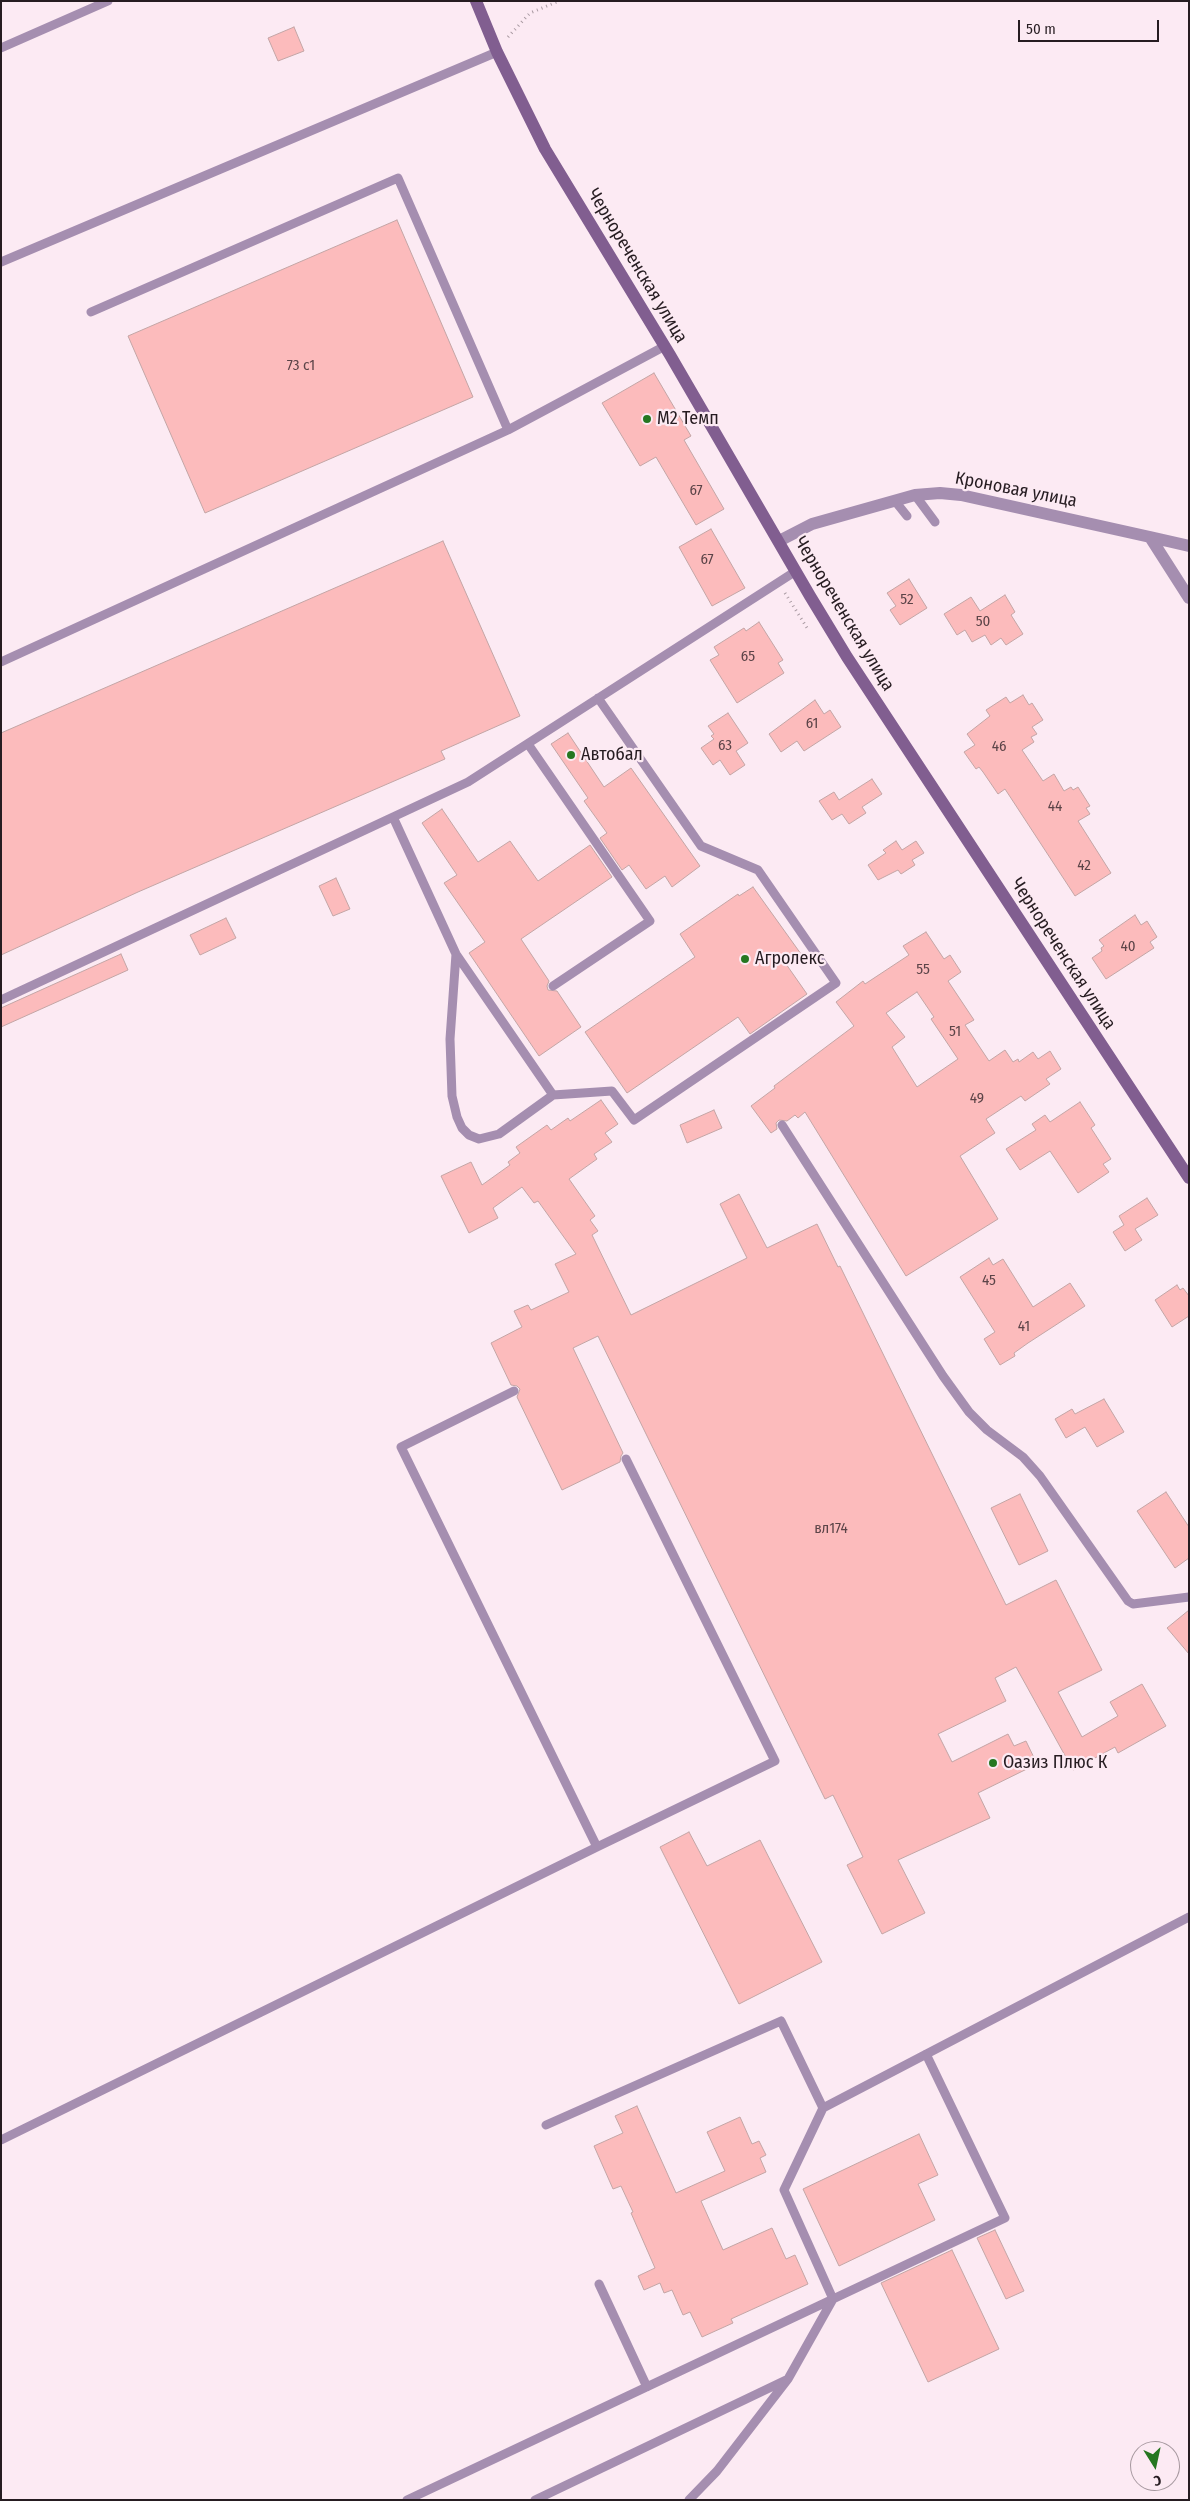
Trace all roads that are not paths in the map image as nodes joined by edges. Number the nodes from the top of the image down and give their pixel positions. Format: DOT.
graph roads {
  1 [pos="108,1"];
  2 [pos="476,1"];
  3 [pos="1,48"];
  4 [pos="497,52"];
  5 [pos="1,262"];
  6 [pos="91,312"];
  7 [pos="665,346"];
  8 [pos="508,430"];
  9 [pos="915,495"];
  10 [pos="895,500"];
  11 [pos="907,516"];
  12 [pos="935,522"];
  13 [pos="1150,537"];
  14 [pos="778,541"];
  15 [pos="1189,546"];
  16 [pos="796,571"];
  17 [pos="1189,598"];
  18 [pos="1,662"];
  19 [pos="598,698"];
  20 [pos="528,744"];
  21 [pos="393,817"];
  22 [pos="456,954"];
  23 [pos="553,986"];
  24 [pos="1,1000"];
  25 [pos="553,1095"];
  26 [pos="782,1125"];
  27 [pos="1189,1178"];
  28 [pos="514,1390"];
  29 [pos="626,1459"];
  30 [pos="1189,1597"];
  31 [pos="597,1848"];
  32 [pos="1189,1917"];
  33 [pos="926,2054"];
  34 [pos="823,2108"];
  35 [pos="546,2125"];
  36 [pos="1,2140"];
  37 [pos="599,2284"];
  38 [pos="833,2299"];
  39 [pos="788,2379"];
  40 [pos="647,2387"];
  41 [pos="407,2500"];
  42 [pos="535,2500"];
  43 [pos="689,2500"];
  1 -- 3 [label="lane"];
  2 -- 4 [label="street, Чернореченская улица"];
  4 -- 5 [label="lane"];
  4 -- 7 [label="street, Чернореченская улица"];
  6 -- 8 [label="lane"];
  7 -- 8 [label="lane"];
  7 -- 14 [label="street, Чернореченская улица"];
  8 -- 18 [label="lane"];
  9 -- 10 [label="street, Кроновая улица"];
  9 -- 12 [label="lane"];
  9 -- 13 [label="street, Кроновая улица"];
  10 -- 11 [label="lane"];
  10 -- 14 [label="street, Кроновая улица"];
  13 -- 15 [label="street, Кроновая улица"];
  13 -- 17 [label="street"];
  14 -- 16 [label="street, Чернореченская улица"];
  16 -- 19 [label="lane"];
  16 -- 27 [label="street, Чернореченская улица"];
  19 -- 20 [label="lane"];
  19 -- 25 [label="lane"];
  20 -- 21 [label="lane"];
  20 -- 23 [label="lane"];
  21 -- 22 [label="lane"];
  21 -- 24 [label="lane"];
  22 -- 25 [label="lane"];
  22 -- 25 [label="lane"];
  26 -- 30 [label="lane"];
  28 -- 31 [label="lane"];
  29 -- 31 [label="lane"];
  31 -- 36 [label="lane"];
  32 -- 33 [label="lane"];
  33 -- 34 [label="lane"];
  33 -- 38 [label="lane"];
  34 -- 35 [label="lane"];
  34 -- 38 [label="lane"];
  37 -- 40 [label="lane"];
  38 -- 39 [label="lane"];
  38 -- 40 [label="lane"];
  39 -- 42 [label="lane"];
  39 -- 43 [label="lane"];
  40 -- 41 [label="lane"];
}
